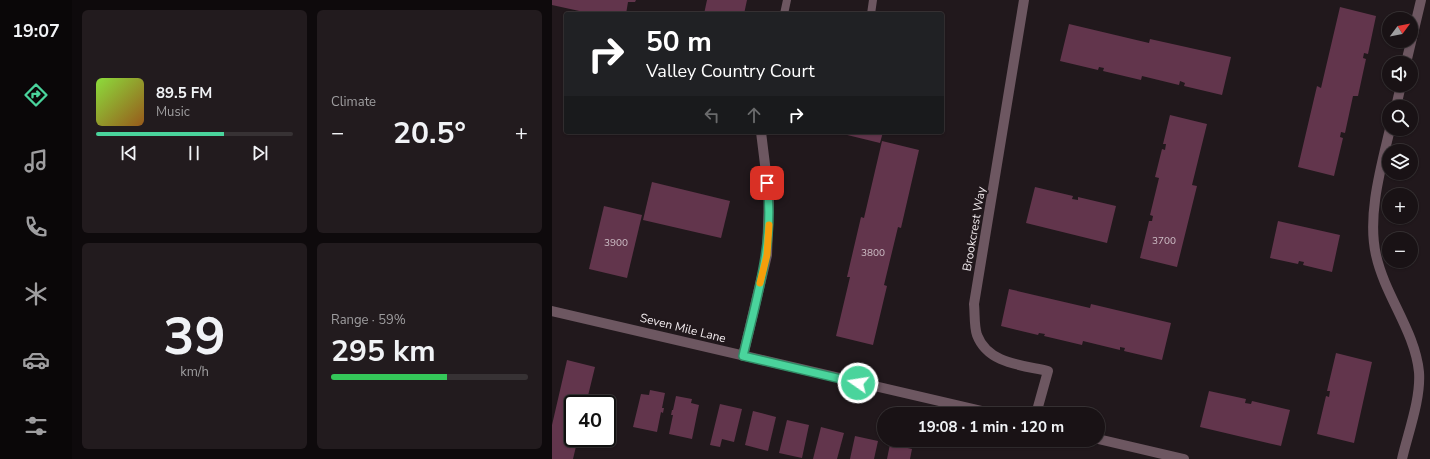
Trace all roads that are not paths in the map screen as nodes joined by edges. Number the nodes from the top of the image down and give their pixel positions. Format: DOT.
graph roads {
  1 [pos="787,0"];
  2 [pos="874,0"];
  3 [pos="1024,0"];
  4 [pos="1421,0"];
  5 [pos="784,12"];
  6 [pos="871,12"];
  7 [pos="1408,56"];
  8 [pos="761,134"];
  9 [pos="1388,136"];
  10 [pos="552,311"];
  11 [pos="743,356"];
  12 [pos="964,407"];
  13 [pos="1038,407"];
  14 [pos="1105,440"];
  15 [pos="1184,459"];
  16 [pos="1402,459"];
  1 -- 5 [label="lane"];
  2 -- 6 [label="lane"];
  3 -- 13 [label="street, Brookcrest Way"];
  4 -- 7 [label="street"];
  8 -- 11 [label="street"];
  9 -- 16 [label="street"];
  10 -- 11 [label="street, Seven Mile Lane"];
  11 -- 12 [label="street, Seven Mile Lane"];
  14 -- 15 [label="street"];
}
